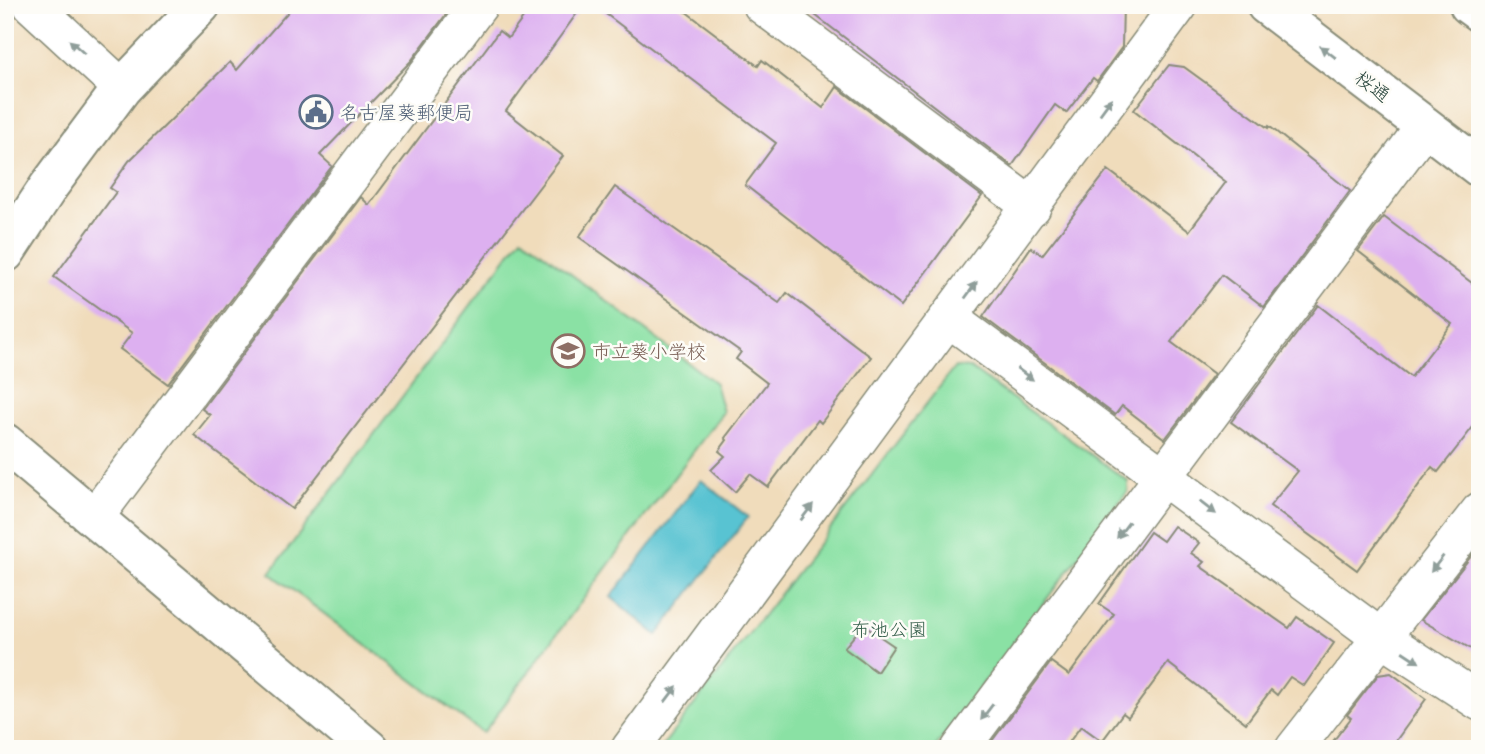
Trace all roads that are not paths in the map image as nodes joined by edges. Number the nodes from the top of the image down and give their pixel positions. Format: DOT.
graph roads {
  1 [pos="32,5"];
  2 [pos="201,5"];
  3 [pos="479,5"];
  4 [pos="1179,5"];
  5 [pos="1266,5"];
  6 [pos="1469,5"];
  7 [pos="774,9"];
  8 [pos="1480,13"];
  9 [pos="122,88"];
  10 [pos="1425,126"];
  11 [pos="1480,168"];
  12 [pos="1032,207"];
  13 [pos="5,253"];
  14 [pos="950,319"];
  15 [pos="5,443"];
  16 [pos="1164,475"];
  17 [pos="1480,511"];
  18 [pos="94,518"];
  19 [pos="1380,637"];
  20 [pos="1480,702"];
  21 [pos="369,749"];
  22 [pos="630,749"];
  23 [pos="960,749"];
  24 [pos="1294,749"];
  9 -- 1 [label="street, one-way"];
  2 -- 9 [label="street"];
  3 -- 18 [label="street"];
  12 -- 4 [label="street, one-way"];
  10 -- 5 [label="street, 桜通, one-way"];
  6 -- 8 [label="street"];
  7 -- 12 [label="street"];
  9 -- 13 [label="street"];
  10 -- 11 [label="street, 桜通"];
  10 -- 16 [label="street"];
  14 -- 12 [label="street, one-way"];
  14 -- 16 [label="street, one-way"];
  22 -- 14 [label="street, one-way"];
  15 -- 18 [label="street"];
  16 -- 19 [label="street, one-way"];
  16 -- 23 [label="street, one-way"];
  17 -- 19 [label="street, one-way"];
  18 -- 21 [label="street"];
  19 -- 20 [label="street, one-way"];
  19 -- 24 [label="street"];
}
